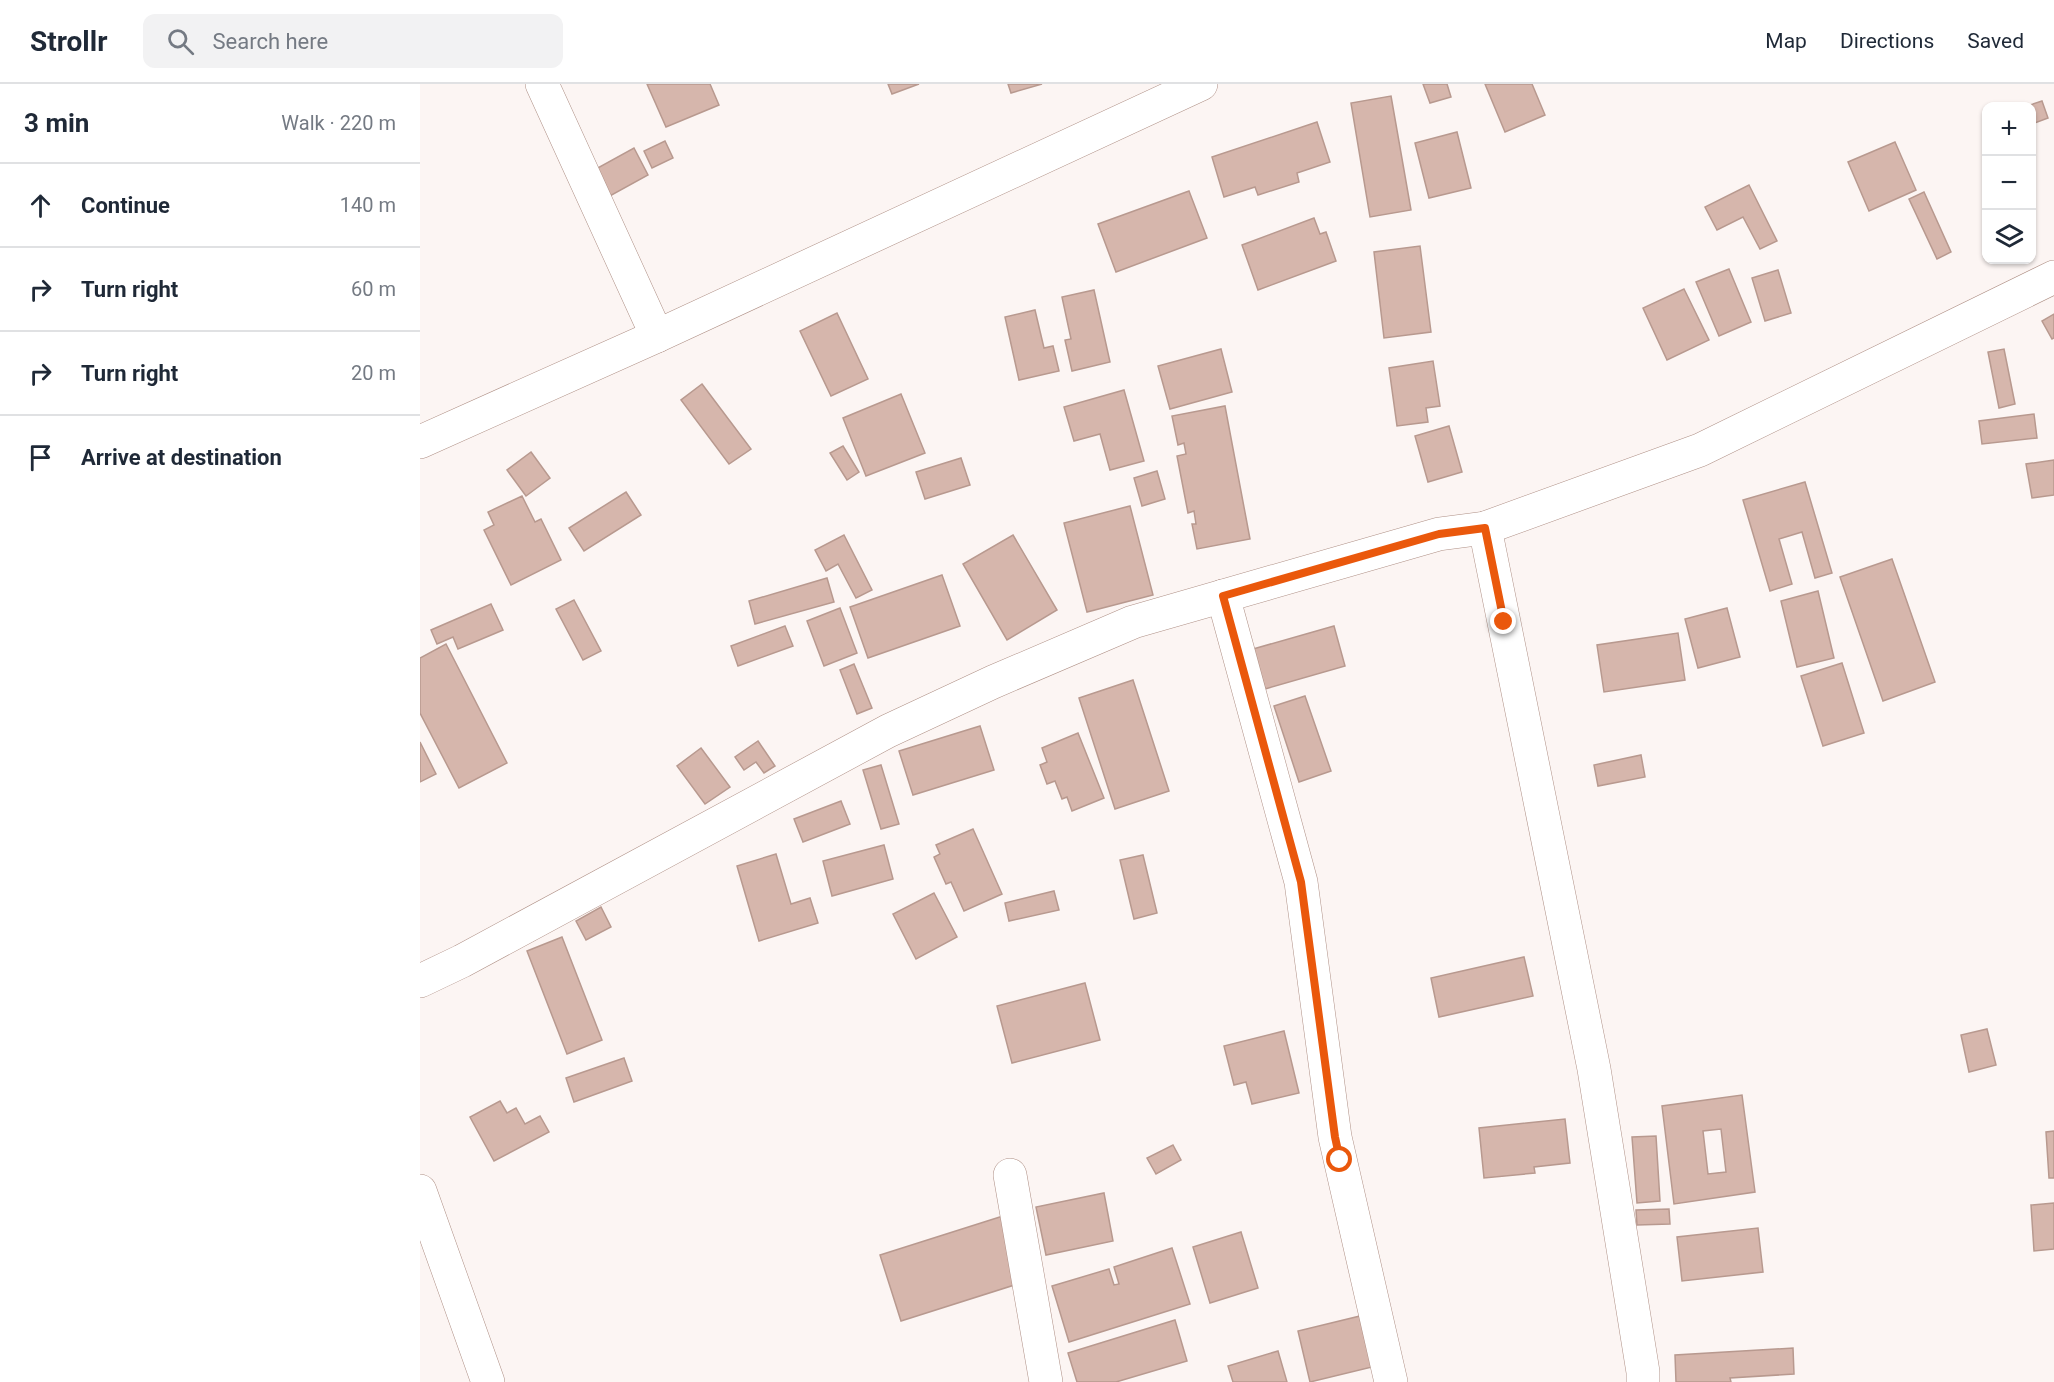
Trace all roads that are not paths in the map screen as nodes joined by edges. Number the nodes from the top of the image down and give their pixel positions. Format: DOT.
graph roads {
  1 [pos="542,84"];
  2 [pos="1201,84"];
  3 [pos="2054,277"];
  4 [pos="657,336"];
  5 [pos="420,442"];
  6 [pos="1485,528"];
  7 [pos="1223,596"];
  8 [pos="420,981"];
  9 [pos="1010,1175"];
  10 [pos="420,1191"];
  11 [pos="1634,1379"];
  12 [pos="488,1382"];
  13 [pos="1046,1382"];
  14 [pos="1391,1382"];
  1 -- 4 [label="street"];
  2 -- 4 [label="street"];
  3 -- 6 [label="street"];
  4 -- 5 [label="street"];
  6 -- 7 [label="street"];
  6 -- 11 [label="street"];
  7 -- 8 [label="street"];
  7 -- 14 [label="street"];
  9 -- 13 [label="street"];
  10 -- 12 [label="street"];
}
